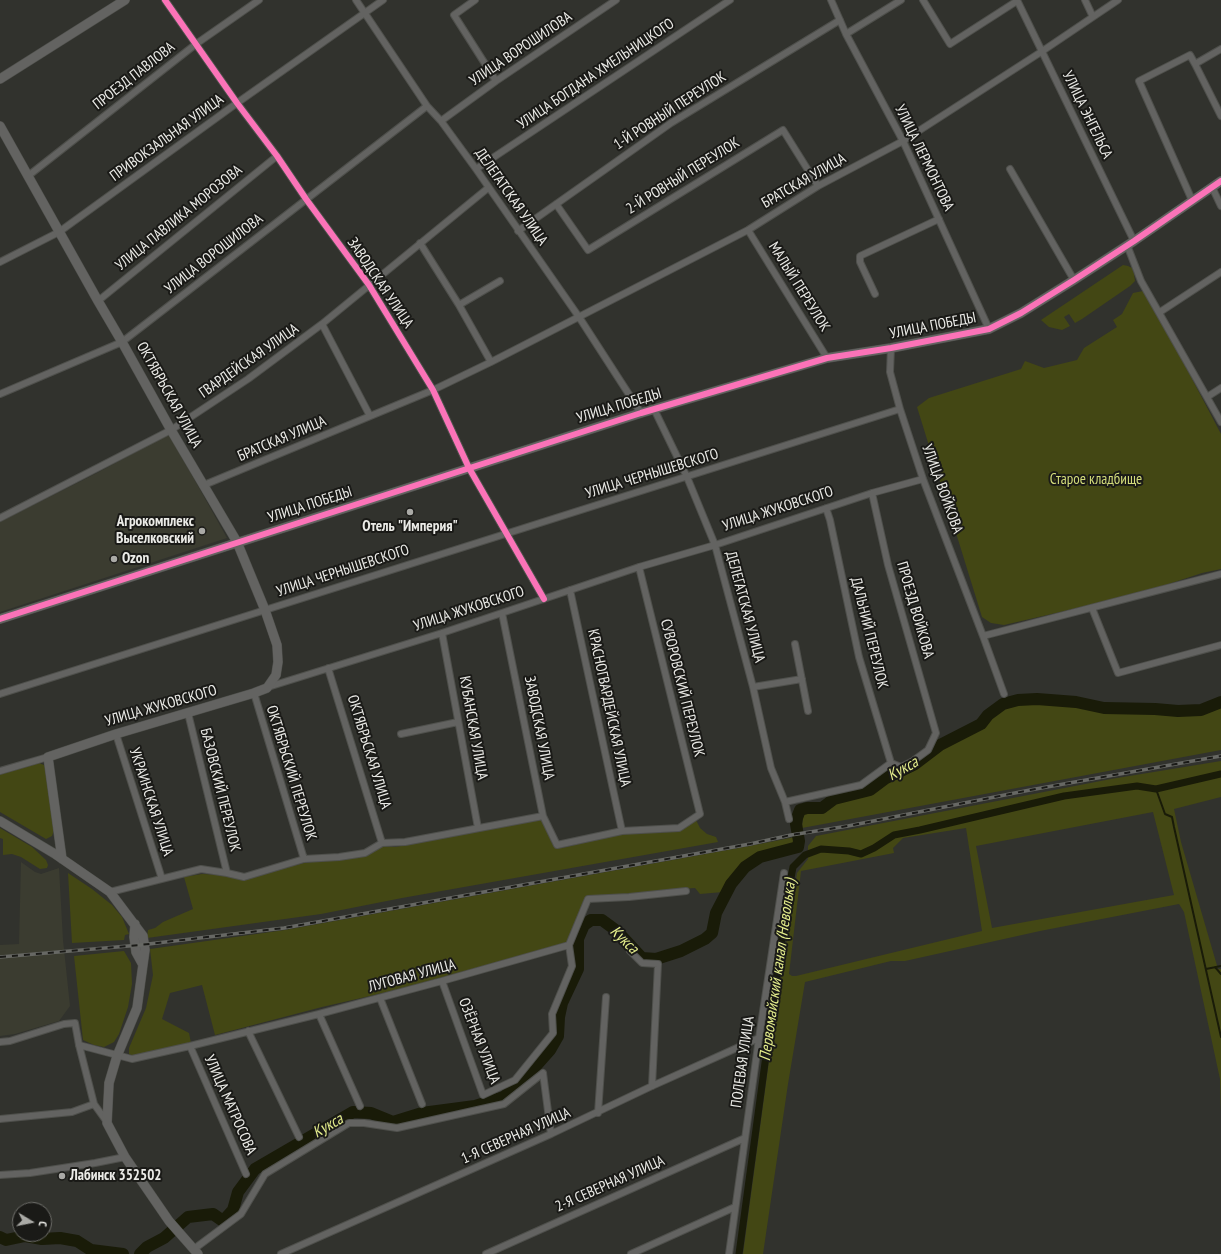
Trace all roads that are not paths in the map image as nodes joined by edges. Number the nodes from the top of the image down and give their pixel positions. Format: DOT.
graph roads {
  1 [pos="125,0"];
  2 [pos="165,0"];
  3 [pos="259,0"];
  4 [pos="356,0"];
  5 [pos="383,0"];
  6 [pos="475,0"];
  7 [pos="616,0"];
  8 [pos="730,0"];
  9 [pos="831,0"];
  10 [pos="901,0"];
  11 [pos="923,0"];
  12 [pos="1017,0"];
  13 [pos="1085,0"];
  14 [pos="1118,0"];
  15 [pos="365,12"];
  16 [pos="1093,17"];
  17 [pos="840,20"];
  18 [pos="846,34"];
  19 [pos="196,44"];
  20 [pos="1221,49"];
  21 [pos="1041,52"];
  22 [pos="1195,64"];
  23 [pos="0,79"];
  24 [pos="496,81"];
  25 [pos="238,103"];
  26 [pos="427,106"];
  27 [pos="1221,116"];
  28 [pos="441,121"];
  29 [pos="0,126"];
  30 [pos="903,141"];
  31 [pos="278,156"];
  32 [pos="476,169"];
  33 [pos="1010,169"];
  34 [pos="28,176"];
  35 [pos="1221,180"];
  36 [pos="818,186"];
  37 [pos="1212,186"];
  38 [pos="488,188"];
  39 [pos="306,199"];
  40 [pos="1192,200"];
  41 [pos="556,204"];
  42 [pos="1221,206"];
  43 [pos="939,219"];
  44 [pos="748,230"];
  45 [pos="518,231"];
  46 [pos="59,232"];
  47 [pos="420,243"];
  48 [pos="1130,243"];
  49 [pos="0,262"];
  50 [pos="1221,272"];
  51 [pos="1074,280"];
  52 [pos="500,281"];
  53 [pos="369,285"];
  54 [pos="875,294"];
  55 [pos="98,301"];
  56 [pos="460,305"];
  57 [pos="1160,312"];
  58 [pos="579,316"];
  59 [pos="322,324"];
  60 [pos="989,329"];
  61 [pos="122,342"];
  62 [pos="891,348"];
  63 [pos="828,358"];
  64 [pos="491,362"];
  65 [pos="1221,388"];
  66 [pos="433,390"];
  67 [pos="0,394"];
  68 [pos="1207,397"];
  69 [pos="654,409"];
  70 [pos="900,409"];
  71 [pos="641,413"];
  72 [pos="370,416"];
  73 [pos="1221,422"];
  74 [pos="171,430"];
  75 [pos="469,468"];
  76 [pos="687,477"];
  77 [pos="923,479"];
  78 [pos="204,485"];
  79 [pos="872,494"];
  80 [pos="826,508"];
  81 [pos="0,518"];
  82 [pos="507,533"];
  83 [pos="236,542"];
  84 [pos="715,544"];
  85 [pos="639,567"];
  86 [pos="1221,574"];
  87 [pos="570,590"];
  88 [pos="544,599"];
  89 [pos="1092,608"];
  90 [pos="266,610"];
  91 [pos="502,612"];
  92 [pos="0,619"];
  93 [pos="442,633"];
  94 [pos="983,636"];
  95 [pos="795,644"];
  96 [pos="1221,645"];
  97 [pos="328,668"];
  98 [pos="802,679"];
  99 [pos="753,687"];
  100 [pos="267,688"];
  101 [pos="254,693"];
  102 [pos="0,694"];
  103 [pos="1004,694"];
  104 [pos="808,711"];
  105 [pos="188,713"];
  106 [pos="458,722"];
  107 [pos="116,734"];
  108 [pos="401,734"];
  109 [pos="48,757"];
  110 [pos="891,763"];
  111 [pos="0,771"];
  112 [pos="785,802"];
  113 [pos="543,816"];
  114 [pos="789,819"];
  115 [pos="0,821"];
  116 [pos="478,828"];
  117 [pos="622,831"];
  118 [pos="382,843"];
  119 [pos="62,859"];
  120 [pos="304,859"];
  121 [pos="228,873"];
  122 [pos="784,873"];
  123 [pos="162,879"];
  124 [pos="686,891"];
  125 [pos="110,892"];
  126 [pos="569,945"];
  127 [pos="630,951"];
  128 [pos="442,981"];
  129 [pos="606,997"];
  130 [pos="380,998"];
  131 [pos="319,1014"];
  132 [pos="248,1031"];
  133 [pos="759,1038"];
  134 [pos="0,1042"];
  135 [pos="78,1045"];
  136 [pos="190,1046"];
  137 [pos="117,1056"];
  138 [pos="652,1086"];
  139 [pos="94,1104"];
  140 [pos="422,1104"];
  141 [pos="360,1106"];
  142 [pos="598,1113"];
  143 [pos="0,1119"];
  144 [pos="107,1123"];
  145 [pos="551,1134"];
  146 [pos="299,1137"];
  147 [pos="745,1138"];
  148 [pos="125,1157"];
  149 [pos="246,1174"];
  150 [pos="0,1175"];
  151 [pos="735,1207"];
  152 [pos="196,1251"];
  153 [pos="281,1254"];
  154 [pos="486,1254"];
  155 [pos="631,1254"];
  156 [pos="729,1254"];
  1 -- 23 [label="street"];
  2 -- 19 [label="street, ЗАВОДСКАЯ УЛИЦА"];
  3 -- 19 [label="street, ПРОЕЗД ПАВЛОВА"];
  4 -- 15 [label="street, ДЕЛЕГАТСКАЯ УЛИЦА"];
  5 -- 15 [label="street, ПРИВОКЗАЛЬНАЯ УЛИЦА"];
  6 -- 24 [label="street"];
  7 -- 24 [label="street, УЛИЦА ВОРОШИЛОВА"];
  8 -- 32 [label="street, УЛИЦА БОГДАНА ХМЕЛЬНИЦКОГО"];
  9 -- 17 [label="street, УЛИЦА ЛЕРМОНТОВА"];
  10 -- 18 [label="street"];
  11 -- 12 [label="street, УЛИЦА ЭНГЕЛЬСА"];
  12 -- 21 [label="street, УЛИЦА ЭНГЕЛЬСА"];
  13 -- 16 [label="street"];
  14 -- 16 [label="street, БРАТСКАЯ УЛИЦА"];
  15 -- 25 [label="street, ПРИВОКЗАЛЬНАЯ УЛИЦА"];
  15 -- 26 [label="street, ДЕЛЕГАТСКАЯ УЛИЦА"];
  16 -- 21 [label="street, БРАТСКАЯ УЛИЦА"];
  17 -- 18 [label="street, УЛИЦА ЛЕРМОНТОВА"];
  17 -- 41 [label="street, 1-Й РОВНЫЙ ПЕРЕУЛОК"];
  18 -- 30 [label="street, УЛИЦА ЛЕРМОНТОВА"];
  19 -- 25 [label="street, ЗАВОДСКАЯ УЛИЦА"];
  19 -- 34 [label="street, ПРОЕЗД ПАВЛОВА"];
  20 -- 22 [label="street"];
  21 -- 30 [label="street, БРАТСКАЯ УЛИЦА"];
  21 -- 48 [label="street, УЛИЦА ЭНГЕЛЬСА"];
  22 -- 27 [label="street"];
  22 -- 40 [label="street"];
  24 -- 28 [label="street, УЛИЦА ВОРОШИЛОВА"];
  25 -- 31 [label="street, ЗАВОДСКАЯ УЛИЦА"];
  25 -- 46 [label="street, ПРИВОКЗАЛЬНАЯ УЛИЦА"];
  26 -- 28 [label="street, ДЕЛЕГАТСКАЯ УЛИЦА"];
  26 -- 39 [label="street, УЛИЦА ВОРОШИЛОВА"];
  28 -- 32 [label="street, ДЕЛЕГАТСКАЯ УЛИЦА"];
  29 -- 34 [label="street, ОКТЯБРЬСКАЯ УЛИЦА"];
  30 -- 36 [label="street, БРАТСКАЯ УЛИЦА"];
  30 -- 43 [label="street, УЛИЦА ЛЕРМОНТОВА"];
  31 -- 39 [label="street, ЗАВОДСКАЯ УЛИЦА"];
  31 -- 55 [label="street, УЛИЦА ПАВЛИКА МОРОЗОВА"];
  32 -- 38 [label="street, ДЕЛЕГАТСКАЯ УЛИЦА"];
  33 -- 51 [label="street"];
  34 -- 46 [label="street, ОКТЯБРЬСКАЯ УЛИЦА"];
  35 -- 37 [label="street, УЛИЦА ПОБЕДЫ"];
  36 -- 41 [label="street, 2-Й РОВНЫЙ ПЕРЕУЛОК"];
  36 -- 44 [label="street, БРАТСКАЯ УЛИЦА"];
  37 -- 40 [label="street, УЛИЦА ПОБЕДЫ"];
  37 -- 42 [label="street"];
  38 -- 45 [label="street, ДЕЛЕГАТСКАЯ УЛИЦА"];
  38 -- 47 [label="street, ГВАРДЕЙСКАЯ УЛИЦА"];
  39 -- 53 [label="street, ЗАВОДСКАЯ УЛИЦА"];
  39 -- 61 [label="street, УЛИЦА ВОРОШИЛОВА"];
  40 -- 48 [label="street, УЛИЦА ПОБЕДЫ"];
  41 -- 45 [label="street, 1-Й РОВНЫЙ ПЕРЕУЛОК"];
  43 -- 54 [label="street"];
  43 -- 60 [label="street, УЛИЦА ЛЕРМОНТОВА"];
  44 -- 58 [label="street, БРАТСКАЯ УЛИЦА"];
  44 -- 63 [label="street, МАЛЫЙ ПЕРЕУЛОК"];
  45 -- 58 [label="street, ДЕЛЕГАТСКАЯ УЛИЦА"];
  46 -- 49 [label="street, ПРИВОКЗАЛЬНАЯ УЛИЦА"];
  46 -- 55 [label="street, ОКТЯБРЬСКАЯ УЛИЦА"];
  47 -- 53 [label="street, ГВАРДЕЙСКАЯ УЛИЦА"];
  47 -- 56 [label="street"];
  48 -- 51 [label="street, УЛИЦА ПОБЕДЫ"];
  48 -- 57 [label="street, УЛИЦА ЭНГЕЛЬСА"];
  50 -- 57 [label="street"];
  51 -- 60 [label="street, УЛИЦА ПОБЕДЫ"];
  52 -- 56 [label="street"];
  53 -- 59 [label="street, ГВАРДЕЙСКАЯ УЛИЦА"];
  53 -- 66 [label="street, ЗАВОДСКАЯ УЛИЦА"];
  55 -- 61 [label="street, ОКТЯБРЬСКАЯ УЛИЦА"];
  56 -- 64 [label="street"];
  57 -- 68 [label="street, УЛИЦА ЭНГЕЛЬСА"];
  58 -- 64 [label="street, БРАТСКАЯ УЛИЦА"];
  58 -- 71 [label="street, ДЕЛЕГАТСКАЯ УЛИЦА"];
  59 -- 72 [label="street"];
  59 -- 74 [label="street, ГВАРДЕЙСКАЯ УЛИЦА"];
  60 -- 62 [label="street, УЛИЦА ПОБЕДЫ"];
  61 -- 67 [label="street, УЛИЦА ВОРОШИЛОВА"];
  61 -- 74 [label="street, ОКТЯБРЬСКАЯ УЛИЦА"];
  62 -- 63 [label="street, УЛИЦА ПОБЕДЫ"];
  62 -- 70 [label="street, УЛИЦА ВОЙКОВА"];
  63 -- 69 [label="street, УЛИЦА ПОБЕДЫ"];
  64 -- 66 [label="street, БРАТСКАЯ УЛИЦА"];
  65 -- 68 [label="street"];
  66 -- 72 [label="street, БРАТСКАЯ УЛИЦА"];
  66 -- 75 [label="street, ЗАВОДСКАЯ УЛИЦА"];
  68 -- 73 [label="street, УЛИЦА ЭНГЕЛЬСА"];
  69 -- 71 [label="street, УЛИЦА ПОБЕДЫ"];
  69 -- 76 [label="street, ДЕЛЕГАТСКАЯ УЛИЦА"];
  70 -- 76 [label="street, УЛИЦА ЧЕРНЫШЕВСКОГО"];
  70 -- 77 [label="street, УЛИЦА ВОЙКОВА"];
  71 -- 75 [label="street, УЛИЦА ПОБЕДЫ"];
  72 -- 78 [label="street, БРАТСКАЯ УЛИЦА"];
  74 -- 78 [label="street, ОКТЯБРЬСКАЯ УЛИЦА"];
  74 -- 81 [label="street, ГВАРДЕЙСКАЯ УЛИЦА"];
  75 -- 82 [label="street, ЗАВОДСКАЯ УЛИЦА"];
  75 -- 83 [label="street, УЛИЦА ПОБЕДЫ"];
  76 -- 82 [label="street, УЛИЦА ЧЕРНЫШЕВСКОГО"];
  76 -- 84 [label="street, ДЕЛЕГАТСКАЯ УЛИЦА"];
  77 -- 79 [label="street, УЛИЦА ЖУКОВСКОГО"];
  77 -- 94 [label="street, УЛИЦА ВОЙКОВА"];
  78 -- 83 [label="street, ОКТЯБРЬСКАЯ УЛИЦА"];
  79 -- 80 [label="street, УЛИЦА ЖУКОВСКОГО"];
  79 -- 110 [label="street, ПРОЕЗД ВОЙКОВА"];
  80 -- 84 [label="street, УЛИЦА ЖУКОВСКОГО"];
  80 -- 110 [label="street, ДАЛЬНИЙ ПЕРЕУЛОК"];
  82 -- 88 [label="street, ЗАВОДСКАЯ УЛИЦА"];
  82 -- 90 [label="street, УЛИЦА ЧЕРНЫШЕВСКОГО"];
  83 -- 90 [label="street, ОКТЯБРЬСКАЯ УЛИЦА"];
  83 -- 92 [label="street, УЛИЦА ПОБЕДЫ"];
  84 -- 85 [label="street, УЛИЦА ЖУКОВСКОГО"];
  84 -- 99 [label="street, ДЕЛЕГАТСКАЯ УЛИЦА"];
  85 -- 87 [label="street, УЛИЦА ЖУКОВСКОГО"];
  85 -- 117 [label="street, СУВОРОВСКИЙ ПЕРЕУЛОК"];
  86 -- 89 [label="street"];
  87 -- 88 [label="street, УЛИЦА ЖУКОВСКОГО"];
  87 -- 117 [label="street, КРАСНОГВАРДЕЙСКАЯ УЛИЦА"];
  88 -- 91 [label="street, УЛИЦА ЖУКОВСКОГО"];
  89 -- 94 [label="street"];
  89 -- 96 [label="street"];
  90 -- 100 [label="street, ОКТЯБРЬСКАЯ УЛИЦА"];
  90 -- 102 [label="street, УЛИЦА ЧЕРНЫШЕВСКОГО"];
  91 -- 93 [label="street, УЛИЦА ЖУКОВСКОГО"];
  91 -- 113 [label="street, ЗАВОДСКАЯ УЛИЦА"];
  93 -- 97 [label="street, УЛИЦА ЖУКОВСКОГО"];
  93 -- 106 [label="street, КУБАНСКАЯ УЛИЦА"];
  94 -- 103 [label="street, УЛИЦА ВОЙКОВА"];
  95 -- 98 [label="street"];
  97 -- 100 [label="street, УЛИЦА ЖУКОВСКОГО"];
  97 -- 118 [label="street, ОКТЯБРЬСКАЯ УЛИЦА"];
  98 -- 99 [label="street"];
  98 -- 104 [label="street"];
  99 -- 112 [label="street, ДЕЛЕГАТСКАЯ УЛИЦА"];
  100 -- 101 [label="street, УЛИЦА ЖУКОВСКОГО"];
  101 -- 105 [label="street, УЛИЦА ЖУКОВСКОГО"];
  101 -- 120 [label="street, ОКТЯБРЬСКИЙ ПЕРЕУЛОК"];
  105 -- 107 [label="street, УЛИЦА ЖУКОВСКОГО"];
  105 -- 121 [label="street, БАЗОВСКИЙ ПЕРЕУЛОК"];
  106 -- 108 [label="street"];
  106 -- 116 [label="street, КУБАНСКАЯ УЛИЦА"];
  107 -- 109 [label="street, УЛИЦА ЖУКОВСКОГО"];
  107 -- 123 [label="street, УКРАИНСКАЯ УЛИЦА"];
  109 -- 111 [label="street, УЛИЦА ЖУКОВСКОГО"];
  109 -- 119 [label="street"];
  110 -- 112 [label="street"];
  112 -- 114 [label="street, ДЕЛЕГАТСКАЯ УЛИЦА"];
  113 -- 116 [label="street"];
  113 -- 117 [label="street, ЗАВОДСКАЯ УЛИЦА"];
  115 -- 119 [label="street"];
  116 -- 118 [label="street"];
  118 -- 120 [label="street"];
  119 -- 125 [label="street"];
  120 -- 121 [label="street"];
  121 -- 123 [label="street"];
  122 -- 133 [label="street, ПОЛЕВАЯ УЛИЦА"];
  123 -- 125 [label="street"];
  124 -- 126 [label="street"];
  125 -- 137 [label="street"];
  126 -- 128 [label="street, ЛУГОВАЯ УЛИЦА"];
  126 -- 128 [label="street, ОЗЁРНАЯ УЛИЦА"];
  127 -- 138 [label="street"];
  128 -- 130 [label="street, ЛУГОВАЯ УЛИЦА"];
  129 -- 142 [label="street"];
  130 -- 131 [label="street, ЛУГОВАЯ УЛИЦА"];
  130 -- 140 [label="street"];
  131 -- 132 [label="street, ЛУГОВАЯ УЛИЦА"];
  131 -- 141 [label="street"];
  132 -- 136 [label="street, ЛУГОВАЯ УЛИЦА"];
  132 -- 146 [label="street"];
  133 -- 138 [label="street, 1-Я СЕВЕРНАЯ УЛИЦА"];
  133 -- 147 [label="street, ПОЛЕВАЯ УЛИЦА"];
  134 -- 135 [label="street"];
  135 -- 137 [label="street, ЛУГОВАЯ УЛИЦА"];
  135 -- 139 [label="street"];
  136 -- 137 [label="street, ЛУГОВАЯ УЛИЦА"];
  136 -- 149 [label="street, УЛИЦА МАТРОСОВА"];
  137 -- 144 [label="street"];
  138 -- 142 [label="street, 1-Я СЕВЕРНАЯ УЛИЦА"];
  139 -- 143 [label="street"];
  139 -- 144 [label="street"];
  142 -- 145 [label="street, 1-Я СЕВЕРНАЯ УЛИЦА"];
  144 -- 148 [label="street"];
  145 -- 152 [label="street"];
  145 -- 153 [label="street, 1-Я СЕВЕРНАЯ УЛИЦА"];
  147 -- 151 [label="street, ПОЛЕВАЯ УЛИЦА"];
  147 -- 154 [label="street, 2-Я СЕВЕРНАЯ УЛИЦА"];
  148 -- 150 [label="street"];
  148 -- 152 [label="street"];
  151 -- 155 [label="street"];
  151 -- 156 [label="street, ПОЛЕВАЯ УЛИЦА"];
}
